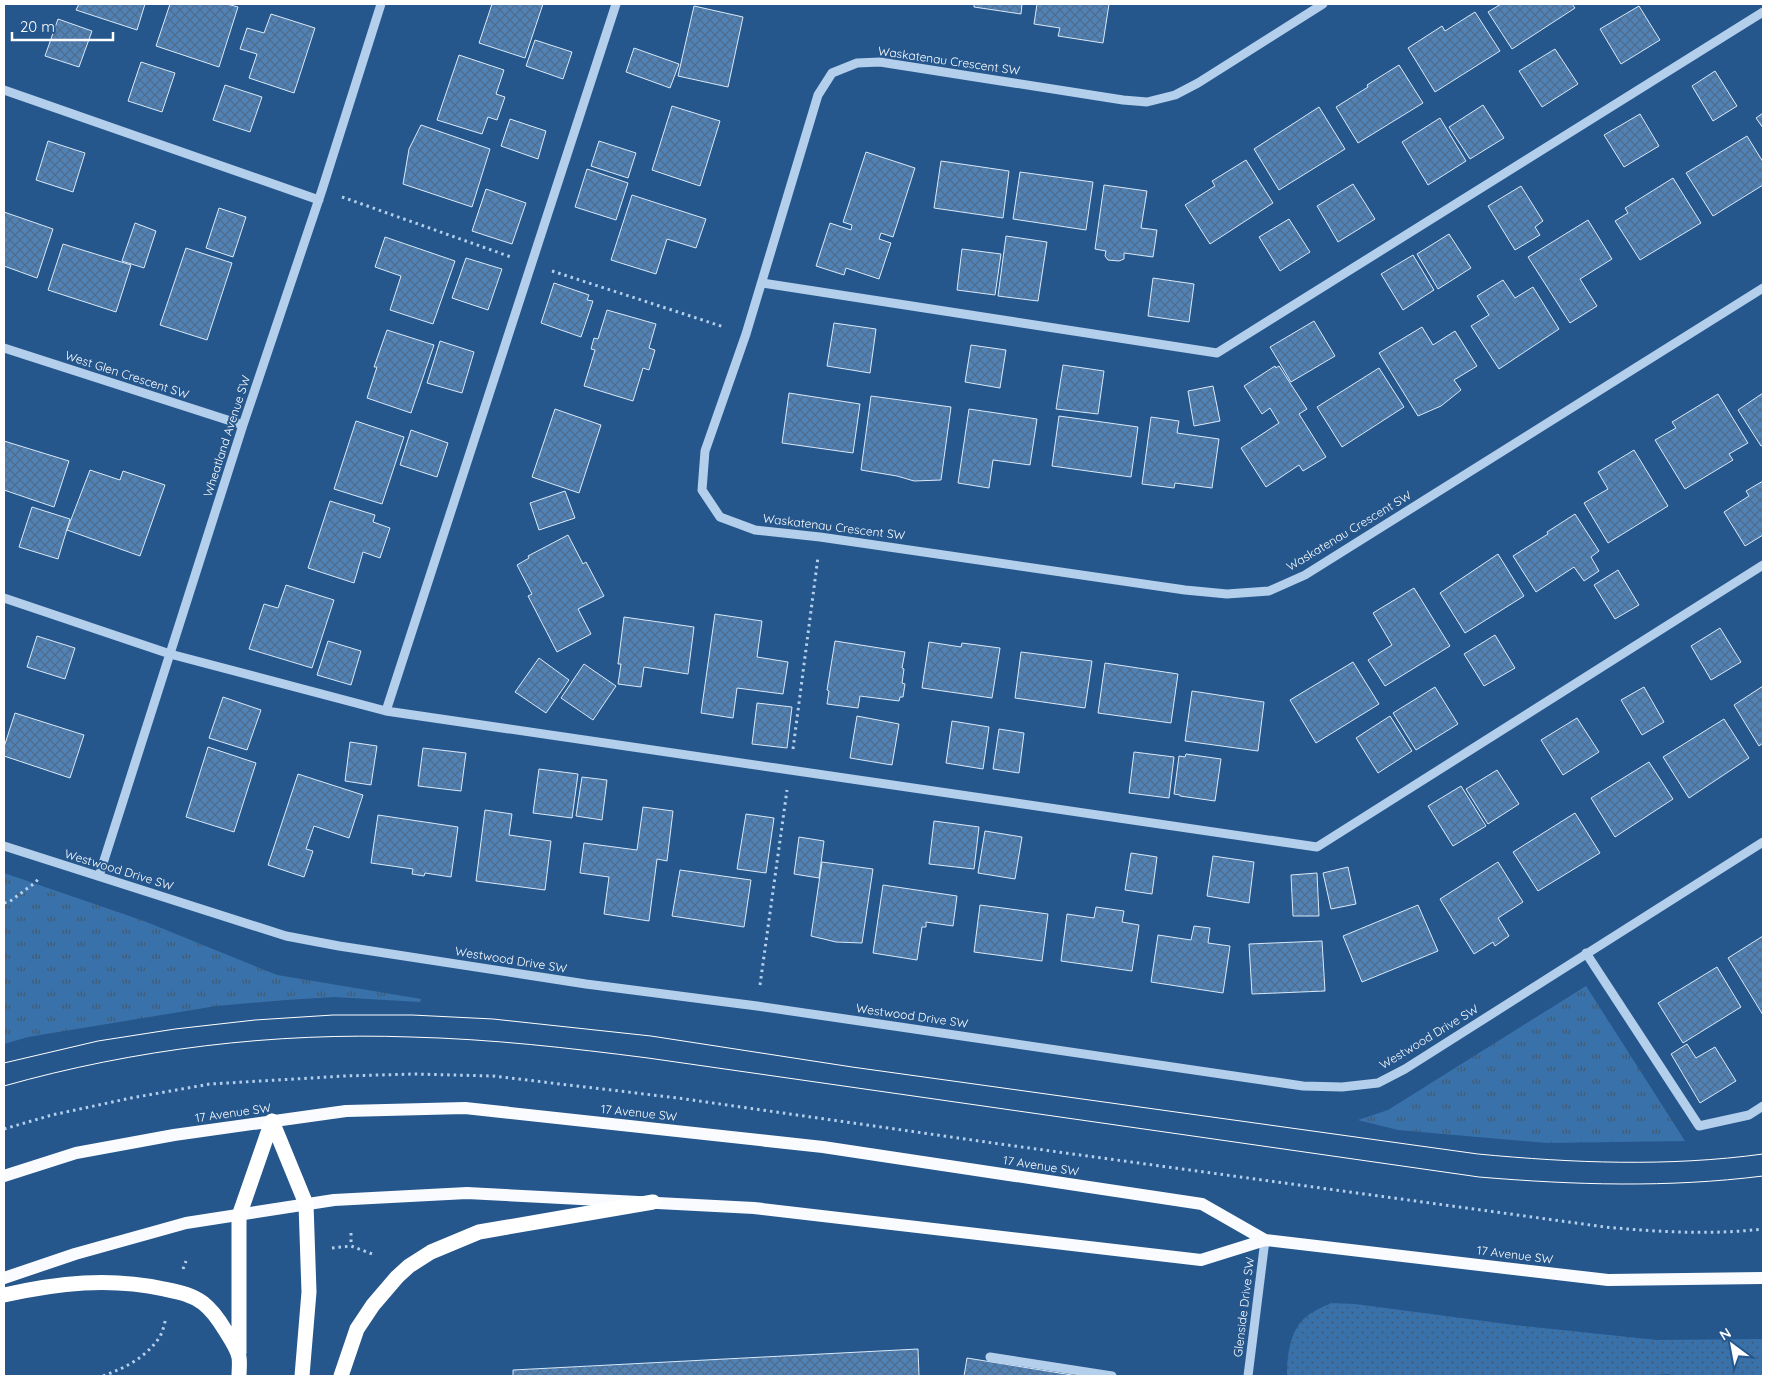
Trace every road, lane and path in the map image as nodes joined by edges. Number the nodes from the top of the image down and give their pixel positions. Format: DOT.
graph roads {
  1 [pos="382,4"];
  2 [pos="616,4"];
  3 [pos="1323,4"];
  4 [pos="1763,12"];
  5 [pos="4,90"];
  6 [pos="318,200"];
  7 [pos="762,283"];
  8 [pos="1763,288"];
  9 [pos="4,348"];
  10 [pos="243,425"];
  11 [pos="1763,565"];
  12 [pos="4,598"];
  13 [pos="170,654"];
  14 [pos="386,710"];
  15 [pos="1763,842"];
  16 [pos="4,846"];
  17 [pos="48,861"];
  18 [pos="100,876"];
  19 [pos="4,903"];
  20 [pos="1586,953"];
  21 [pos="1763,1106"];
  22 [pos="272,1121"];
  23 [pos="4,1176"];
  24 [pos="653,1202"];
  25 [pos="306,1204"];
  26 [pos="239,1216"];
  27 [pos="351,1233"];
  28 [pos="1265,1240"];
  29 [pos="352,1246"];
  30 [pos="327,1248"];
  31 [pos="375,1255"];
  32 [pos="4,1278"];
  33 [pos="1763,1278"];
  34 [pos="4,1295"];
  35 [pos="166,1318"];
  36 [pos="239,1357"];
  37 [pos="990,1357"];
  38 [pos="103,1376"];
  39 [pos="239,1376"];
  40 [pos="302,1376"];
  41 [pos="341,1376"];
  42 [pos="1112,1376"];
  43 [pos="1248,1376"];
  1 -- 6 [label="street, Wheatland Avenue SW"];
  2 -- 14 [label="street"];
  3 -- 7 [label="street, Waskatenau Crescent SW"];
  4 -- 7 [label="street"];
  5 -- 6 [label="street"];
  6 -- 10 [label="street, Wheatland Avenue SW"];
  7 -- 8 [label="street, Waskatenau Crescent SW"];
  9 -- 10 [label="street, West Glen Crescent SW"];
  10 -- 13 [label="street, Wheatland Avenue SW"];
  11 -- 14 [label="street"];
  12 -- 13 [label="street"];
  13 -- 14 [label="street"];
  13 -- 18 [label="street, Wheatland Avenue SW"];
  15 -- 20 [label="street, Westwood Drive SW"];
  16 -- 17 [label="street, Westwood Drive SW"];
  17 -- 18 [label="street, Westwood Drive SW"];
  17 -- 19 [label="path"];
  18 -- 20 [label="street, Westwood Drive SW"];
  20 -- 21 [label="street"];
  22 -- 23 [label="main road, 17 Avenue SW"];
  22 -- 25 [label="highway"];
  22 -- 26 [label="highway"];
  22 -- 28 [label="main road, 17 Avenue SW"];
  24 -- 25 [label="main road, 17 Avenue SW"];
  24 -- 28 [label="main road, 17 Avenue SW"];
  24 -- 41 [label="highway"];
  25 -- 26 [label="main road, 17 Avenue SW"];
  25 -- 40 [label="highway"];
  26 -- 32 [label="main road, 17 Avenue SW"];
  26 -- 36 [label="highway"];
  27 -- 29 [label="path"];
  28 -- 33 [label="main road, 17 Avenue SW"];
  28 -- 43 [label="street, Glenside Drive SW"];
  29 -- 30 [label="path"];
  29 -- 31 [label="path"];
  34 -- 36 [label="highway"];
  35 -- 38 [label="path"];
  36 -- 39 [label="highway"];
  37 -- 42 [label="street"];
}
